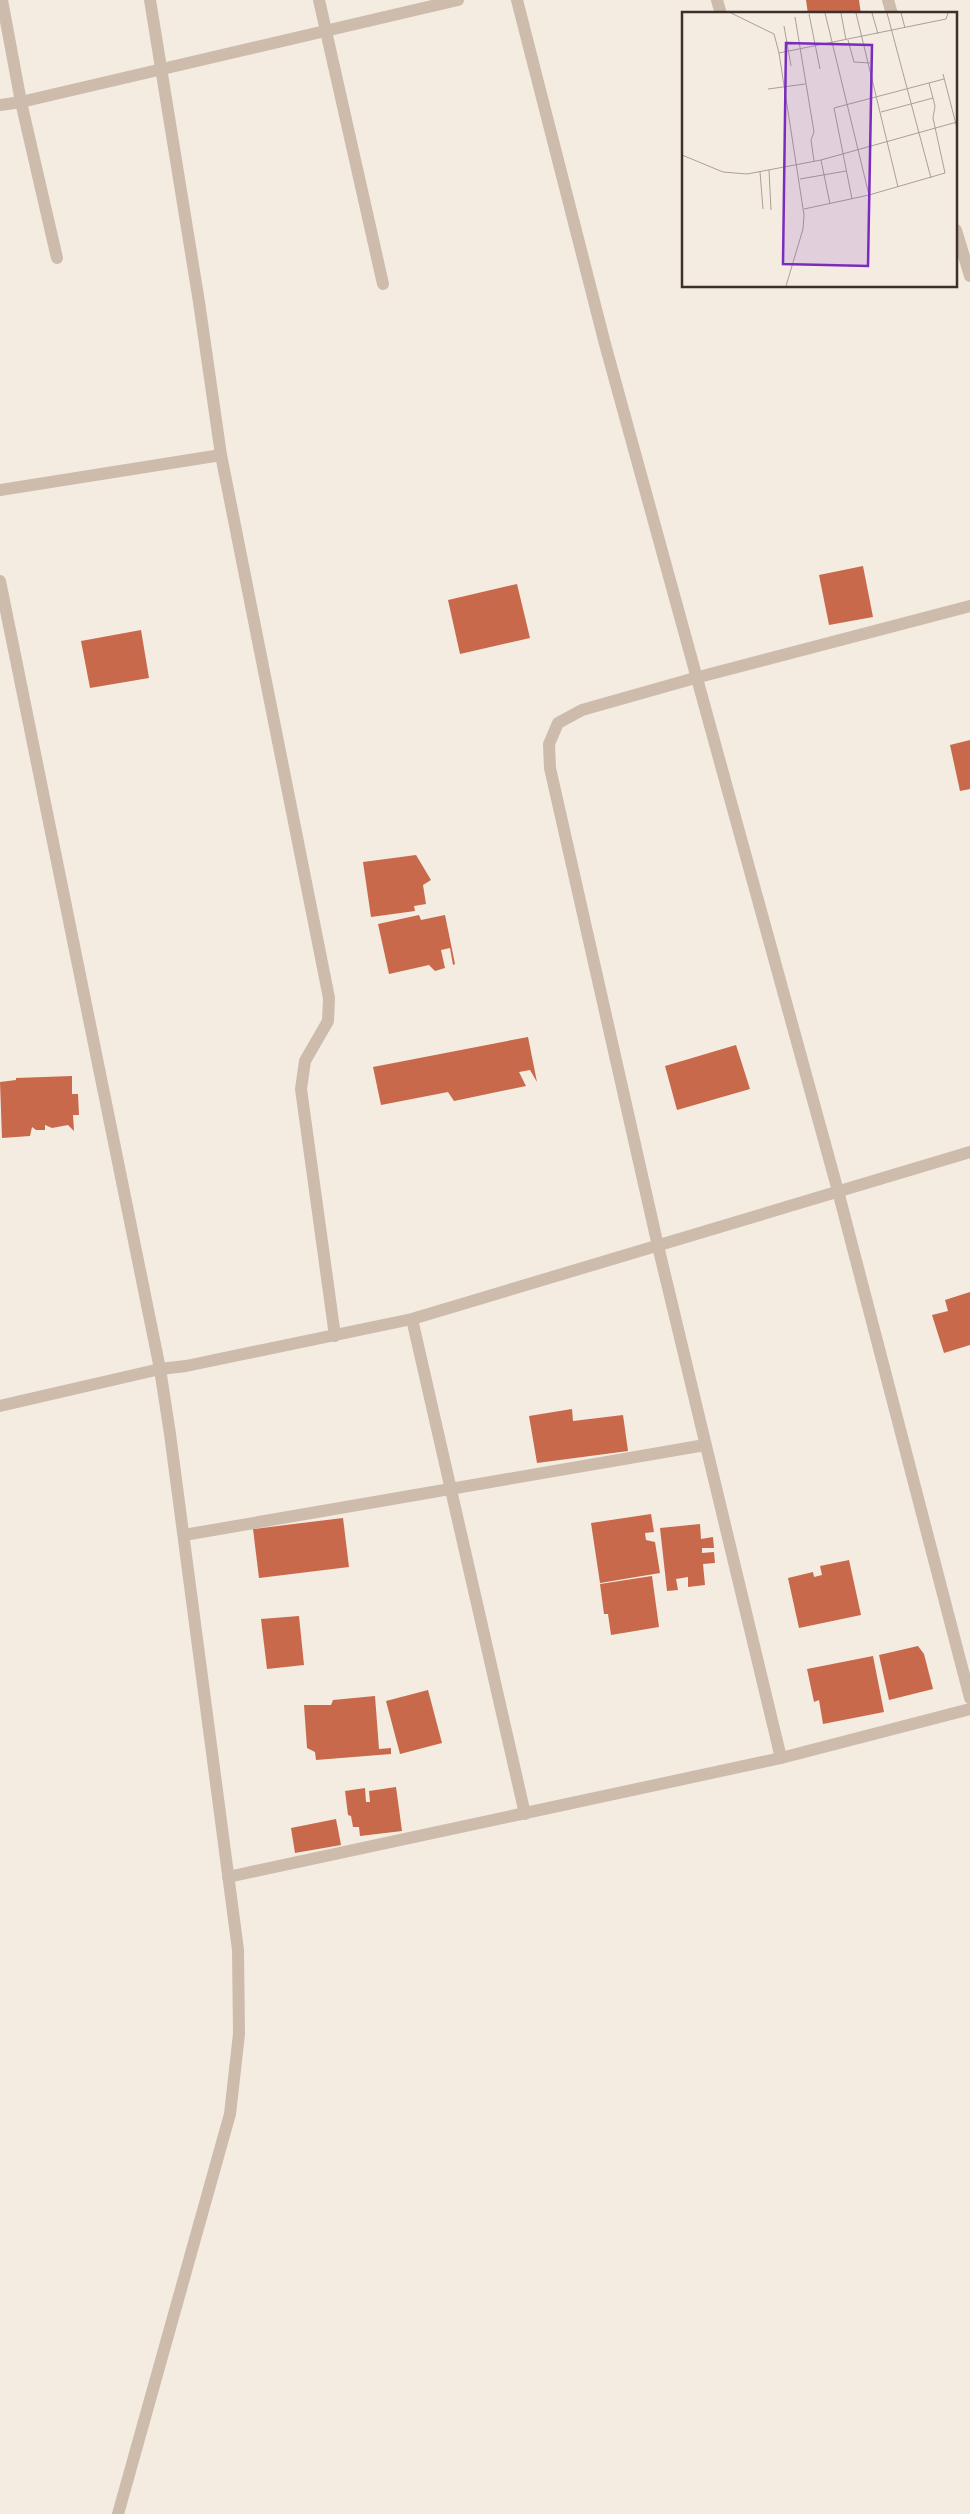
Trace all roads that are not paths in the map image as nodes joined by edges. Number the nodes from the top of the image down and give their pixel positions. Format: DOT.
graph roads {
  1 [pos="2,0"];
  2 [pos="150,0"];
  3 [pos="319,0"];
  4 [pos="458,0"];
  5 [pos="517,0"];
  6 [pos="325,31"];
  7 [pos="162,69"];
  8 [pos="21,102"];
  9 [pos="0,105"];
  10 [pos="958,237"];
  11 [pos="57,258"];
  12 [pos="970,276"];
  13 [pos="383,284"];
  14 [pos="221,456"];
  15 [pos="0,490"];
  16 [pos="0,581"];
  17 [pos="970,606"];
  18 [pos="695,678"];
  19 [pos="970,1152"];
  20 [pos="838,1191"];
  21 [pos="658,1246"];
  22 [pos="412,1319"];
  23 [pos="335,1336"];
  24 [pos="160,1369"];
  25 [pos="0,1406"];
  26 [pos="706,1445"];
  27 [pos="450,1490"];
  28 [pos="184,1535"];
  29 [pos="970,1698"];
  30 [pos="970,1708"];
  31 [pos="781,1758"];
  32 [pos="524,1814"];
  33 [pos="228,1877"];
  34 [pos="118,2514"];
  1 -- 8 [label="street"];
  2 -- 7 [label="street"];
  3 -- 6 [label="street"];
  4 -- 6 [label="street"];
  5 -- 18 [label="street"];
  6 -- 7 [label="street"];
  6 -- 13 [label="street"];
  7 -- 8 [label="street"];
  7 -- 14 [label="street"];
  8 -- 9 [label="street"];
  8 -- 11 [label="street"];
  10 -- 12 [label="street"];
  14 -- 15 [label="street"];
  14 -- 23 [label="street"];
  16 -- 24 [label="street"];
  17 -- 18 [label="street"];
  18 -- 20 [label="street"];
  18 -- 21 [label="street"];
  19 -- 20 [label="street"];
  20 -- 21 [label="street"];
  20 -- 29 [label="street"];
  21 -- 22 [label="street"];
  21 -- 26 [label="street"];
  22 -- 23 [label="street"];
  22 -- 27 [label="street"];
  23 -- 24 [label="street"];
  24 -- 25 [label="street"];
  24 -- 28 [label="street"];
  26 -- 27 [label="street"];
  26 -- 31 [label="street"];
  27 -- 28 [label="street"];
  27 -- 32 [label="street"];
  28 -- 33 [label="street"];
  30 -- 31 [label="street"];
  31 -- 32 [label="street"];
  32 -- 33 [label="street"];
  33 -- 34 [label="street"];
}
